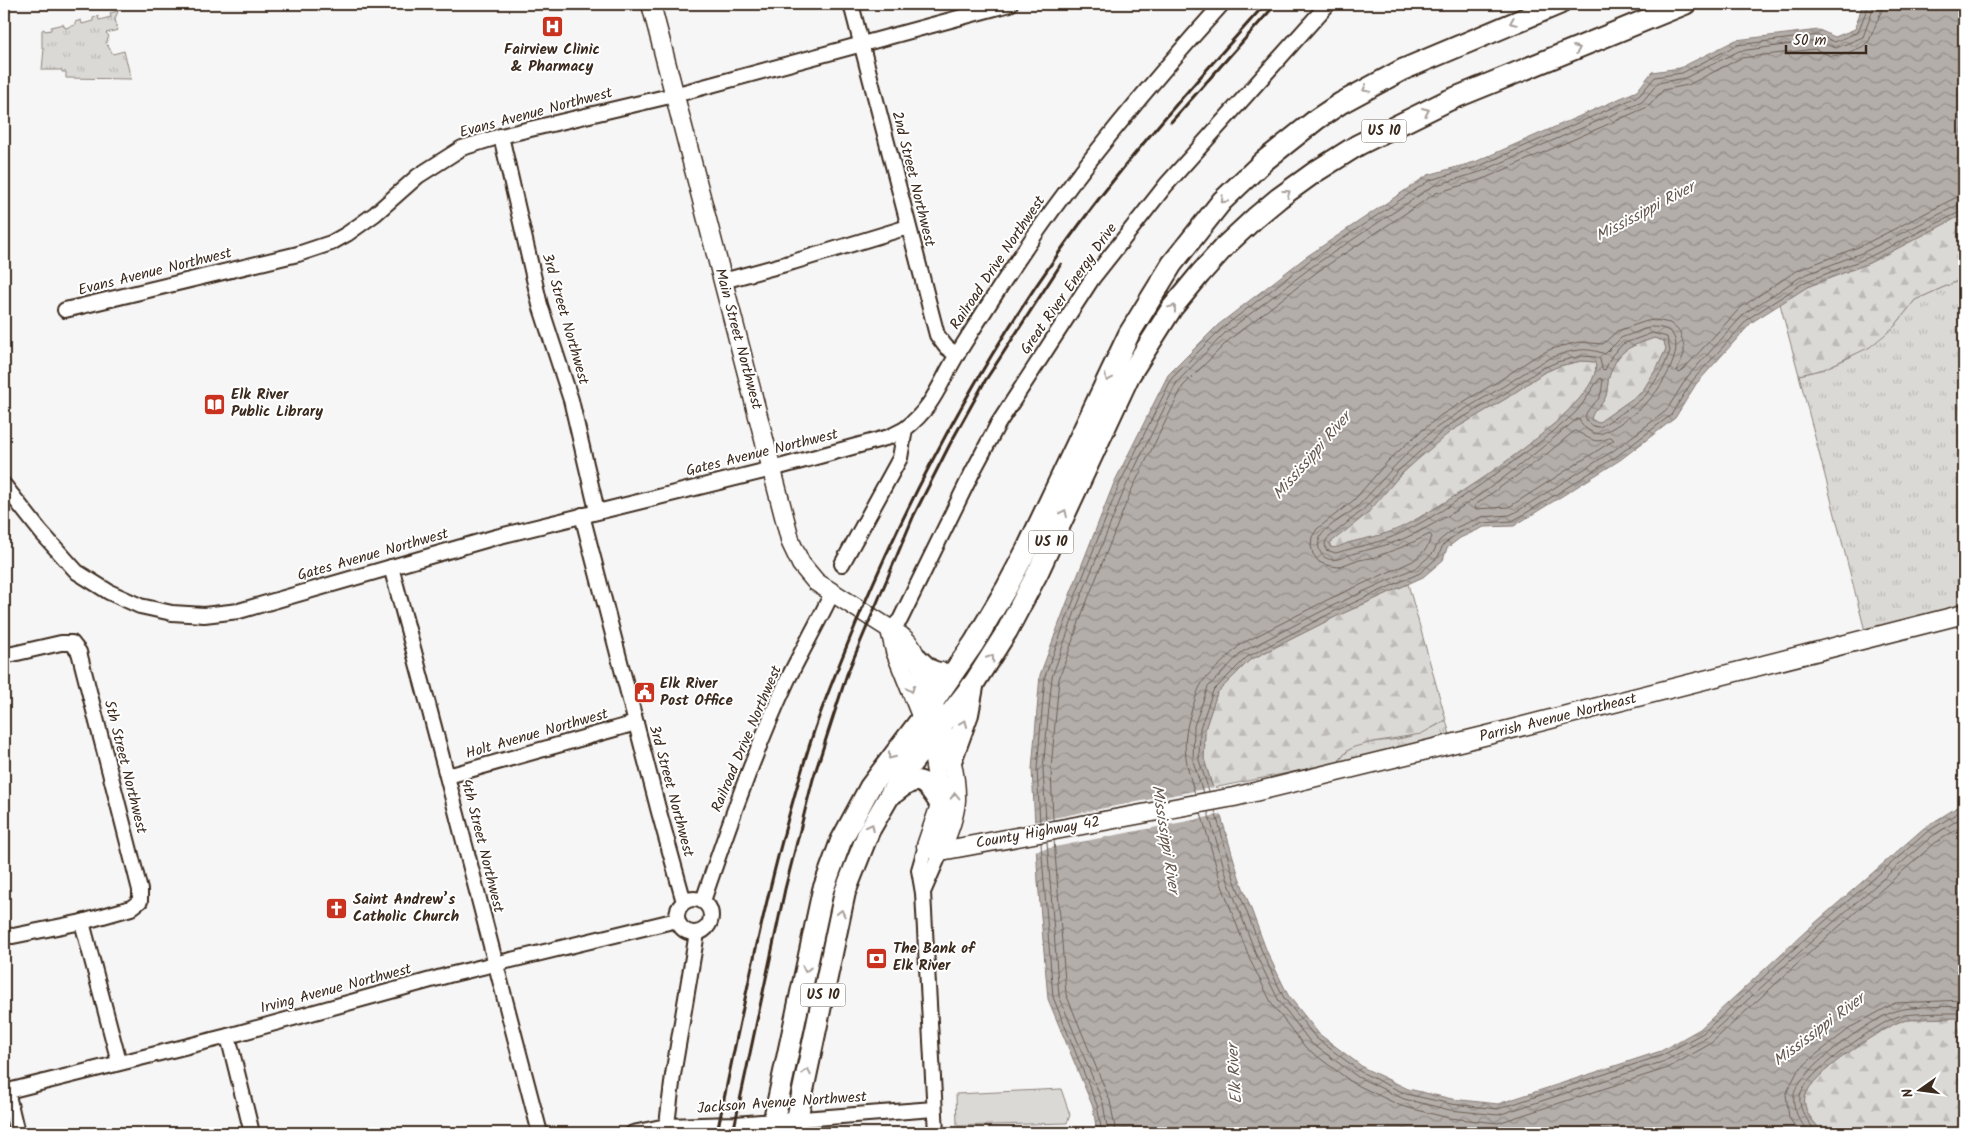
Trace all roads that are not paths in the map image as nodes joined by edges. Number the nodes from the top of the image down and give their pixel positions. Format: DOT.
graph roads {
  1 [pos="651,4"];
  2 [pos="851,4"];
  3 [pos="1010,4"];
  4 [pos="1222,4"];
  5 [pos="1328,4"];
  6 [pos="1558,4"];
  7 [pos="1685,4"];
  8 [pos="862,44"];
  9 [pos="674,95"];
  10 [pos="501,136"];
  11 [pos="908,226"];
  12 [pos="723,281"];
  13 [pos="65,310"];
  14 [pos="957,355"];
  15 [pos="904,429"];
  16 [pos="772,469"];
  17 [pos="4,485"];
  18 [pos="597,511"];
  19 [pos="582,515"];
  20 [pos="842,564"];
  21 [pos="391,567"];
  22 [pos="832,593"];
  23 [pos="1964,614"];
  24 [pos="890,630"];
  25 [pos="4,656"];
  26 [pos="917,658"];
  27 [pos="952,674"];
  28 [pos="974,684"];
  29 [pos="927,710"];
  30 [pos="636,723"];
  31 [pos="935,733"];
  32 [pos="951,761"];
  33 [pos="448,776"];
  34 [pos="886,799"];
  35 [pos="939,802"];
  36 [pos="1149,812"];
  37 [pos="952,819"];
  38 [pos="971,845"];
  39 [pos="934,849"];
  40 [pos="703,901"];
  41 [pos="684,902"];
  42 [pos="677,920"];
  43 [pos="82,922"];
  44 [pos="697,933"];
  45 [pos="4,935"];
  46 [pos="495,965"];
  47 [pos="228,1036"];
  48 [pos="119,1062"];
  49 [pos="5,1092"];
  50 [pos="934,1109"];
  51 [pos="795,1126"];
  52 [pos="773,1127"];
  53 [pos="666,1130"];
  54 [pos="17,1133"];
  55 [pos="252,1133"];
  56 [pos="540,1133"];
  57 [pos="633,1133"];
  58 [pos="936,1133"];
  1 -- 9 [label="main road, Main Street Northwest"];
  2 -- 8 [label="street, 2nd Street Northwest"];
  3 -- 8 [label="street, Evans Avenue Northwest"];
  4 -- 14 [label="street, Railroad Drive Northwest"];
  5 -- 24 [label="street, Great River Energy Drive"];
  6 -- 27 [label="highway, US 10, one-way"];
  28 -- 7 [label="highway, US 10, one-way"];
  8 -- 9 [label="street, Evans Avenue Northwest"];
  8 -- 11 [label="street, 2nd Street Northwest"];
  9 -- 10 [label="street, Evans Avenue Northwest"];
  9 -- 12 [label="main road, Main Street Northwest"];
  10 -- 13 [label="street, Evans Avenue Northwest"];
  10 -- 18 [label="street, 3rd Street Northwest"];
  11 -- 12 [label="street"];
  11 -- 14 [label="street, 2nd Street Northwest"];
  12 -- 16 [label="main road, Main Street Northwest"];
  14 -- 15 [label="street, Railroad Drive Northwest"];
  15 -- 16 [label="street, Gates Avenue Northwest"];
  15 -- 20 [label="street"];
  16 -- 18 [label="street, Gates Avenue Northwest"];
  16 -- 22 [label="main road, Main Street Northwest"];
  17 -- 21 [label="street, Gates Avenue Northwest"];
  18 -- 19 [label="street, Gates Avenue Northwest"];
  19 -- 21 [label="street, Gates Avenue Northwest"];
  19 -- 30 [label="street, 3rd Street Northwest"];
  21 -- 33 [label="street, 4th Street Northwest"];
  22 -- 24 [label="main road, Main Street Northwest"];
  22 -- 40 [label="street, Railroad Drive Northwest"];
  23 -- 36 [label="main road, Parrish Avenue Northeast"];
  24 -- 26 [label="main road, Main Street Northwest"];
  24 -- 29 [label="main road, Main Street Northwest, one-way"];
  25 -- 43 [label="street, 5th Street Northwest"];
  26 -- 27 [label="highway"];
  26 -- 29 [label="main road, Main Street Northwest"];
  27 -- 29 [label="highway, US 10"];
  28 -- 31 [label="highway, US 10"];
  32 -- 28 [label="highway, one-way"];
  29 -- 31 [label="main road, Main Street Northwest"];
  29 -- 52 [label="highway, US 10, one-way"];
  30 -- 33 [label="street, Holt Avenue Northwest"];
  30 -- 41 [label="street, 3rd Street Northwest"];
  31 -- 32 [label="main road, Main Street Northwest"];
  31 -- 34 [label="highway, US 10"];
  31 -- 35 [label="main road, Main Street Northwest"];
  37 -- 32 [label="main road, Main Street Northwest, one-way"];
  33 -- 46 [label="street, 4th Street Northwest"];
  34 -- 35 [label="highway"];
  51 -- 34 [label="highway, US 10, one-way"];
  35 -- 39 [label="main road, Main Street Northwest"];
  36 -- 38 [label="main road, County Highway 42"];
  37 -- 38 [label="main road"];
  37 -- 39 [label="main road, Main Street Northwest"];
  38 -- 39 [label="main road, County Highway 42"];
  39 -- 50 [label="street, Main Street Northwest"];
  40 -- 41 [label="street"];
  40 -- 44 [label="street"];
  41 -- 42 [label="street"];
  42 -- 44 [label="street"];
  42 -- 46 [label="street, Irving Avenue Northwest"];
  43 -- 45 [label="street"];
  43 -- 48 [label="street"];
  44 -- 53 [label="street"];
  46 -- 47 [label="street, Irving Avenue Northwest"];
  46 -- 56 [label="street, 4th Street Northwest"];
  47 -- 48 [label="street, Irving Avenue Northwest"];
  47 -- 55 [label="street"];
  48 -- 49 [label="street, Irving Avenue Northwest"];
  49 -- 54 [label="street"];
  50 -- 51 [label="street, Jackson Avenue Northwest"];
  50 -- 58 [label="street, Main Street Northwest"];
  51 -- 52 [label="street, Jackson Avenue Northwest"];
  52 -- 53 [label="street, Jackson Avenue Northwest"];
  53 -- 57 [label="street, Jackson Avenue Northwest"];
}
